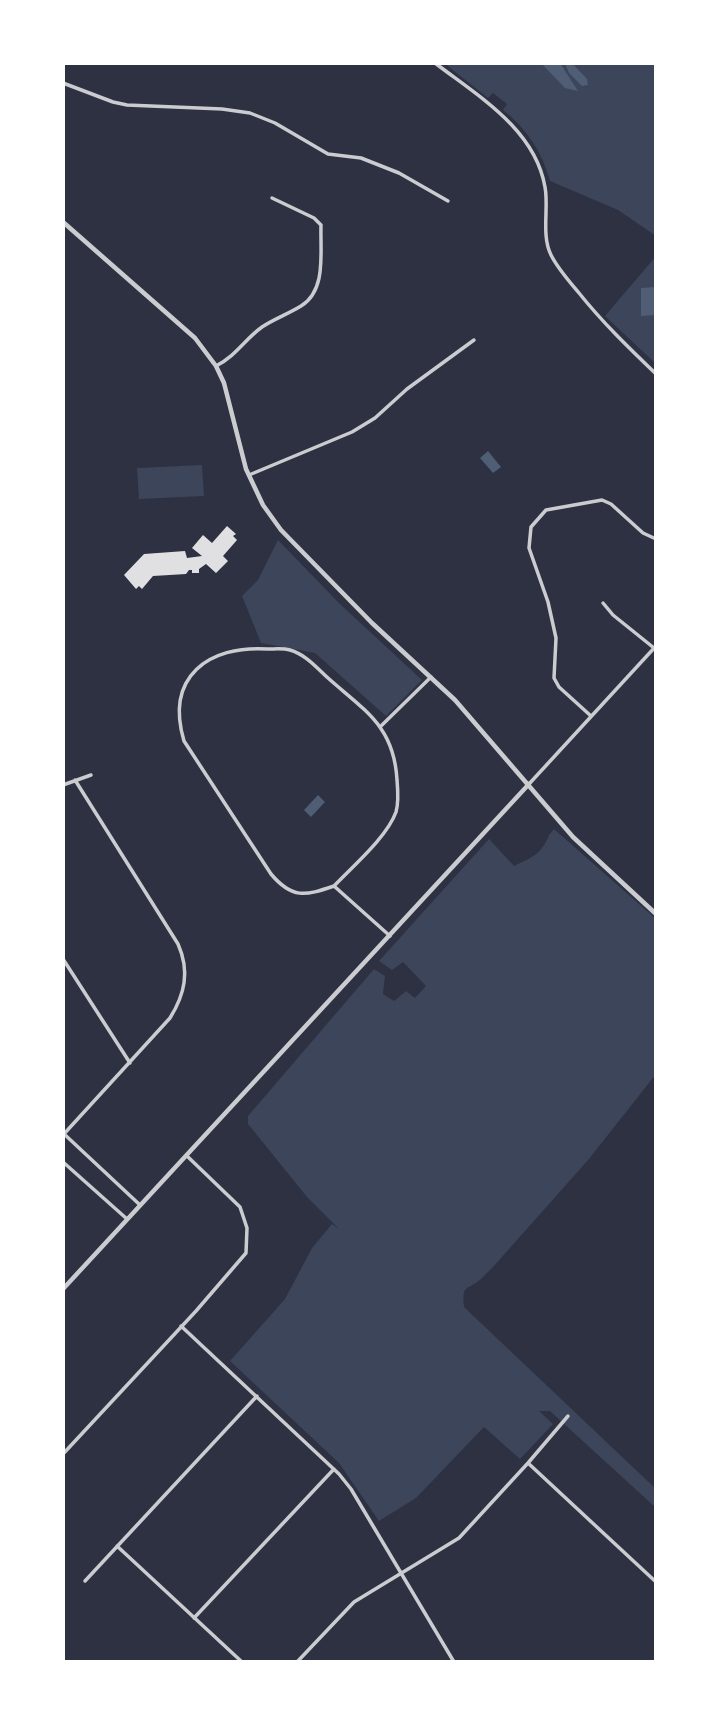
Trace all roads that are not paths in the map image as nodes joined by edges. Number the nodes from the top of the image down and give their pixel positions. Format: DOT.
graph roads {
  1 [pos="435,63"];
  2 [pos="63,83"];
  3 [pos="272,198"];
  4 [pos="448,201"];
  5 [pos="63,222"];
  6 [pos="474,340"];
  7 [pos="216,366"];
  8 [pos="656,374"];
  9 [pos="249,475"];
  10 [pos="656,539"];
  11 [pos="603,603"];
  12 [pos="655,647"];
  13 [pos="431,677"];
  14 [pos="590,716"];
  15 [pos="381,726"];
  16 [pos="91,775"];
  17 [pos="75,780"];
  18 [pos="63,785"];
  19 [pos="529,785"];
  20 [pos="334,886"];
  21 [pos="656,914"];
  22 [pos="390,936"];
  23 [pos="63,959"];
  24 [pos="130,1063"];
  25 [pos="63,1134"];
  26 [pos="186,1156"];
  27 [pos="63,1162"];
  28 [pos="140,1205"];
  29 [pos="127,1220"];
  30 [pos="63,1289"];
  31 [pos="181,1326"];
  32 [pos="257,1396"];
  33 [pos="568,1416"];
  34 [pos="63,1454"];
  35 [pos="528,1463"];
  36 [pos="334,1469"];
  37 [pos="117,1546"];
  38 [pos="402,1573"];
  39 [pos="85,1581"];
  40 [pos="656,1582"];
  41 [pos="194,1618"];
  42 [pos="242,1662"];
  43 [pos="297,1662"];
  44 [pos="454,1662"];
  1 -- 8 [label="street"];
  2 -- 4 [label="street"];
  3 -- 7 [label="street"];
  5 -- 7 [label="street"];
  6 -- 9 [label="street"];
  7 -- 9 [label="street"];
  9 -- 13 [label="street"];
  10 -- 14 [label="street"];
  11 -- 12 [label="street"];
  12 -- 14 [label="street"];
  13 -- 15 [label="street"];
  13 -- 19 [label="street"];
  14 -- 19 [label="street"];
  15 -- 20 [label="street"];
  15 -- 20 [label="street"];
  16 -- 17 [label="street"];
  17 -- 18 [label="street"];
  17 -- 24 [label="street"];
  19 -- 21 [label="street"];
  19 -- 22 [label="street"];
  20 -- 22 [label="street"];
  22 -- 26 [label="street"];
  23 -- 24 [label="street"];
  24 -- 25 [label="street"];
  25 -- 28 [label="street"];
  26 -- 28 [label="street"];
  26 -- 31 [label="street"];
  27 -- 29 [label="street"];
  28 -- 29 [label="street"];
  29 -- 30 [label="street"];
  31 -- 32 [label="street"];
  31 -- 34 [label="street"];
  32 -- 36 [label="street"];
  32 -- 37 [label="street"];
  33 -- 35 [label="street"];
  35 -- 38 [label="street"];
  35 -- 40 [label="street"];
  36 -- 38 [label="street"];
  36 -- 41 [label="street"];
  37 -- 39 [label="street"];
  37 -- 41 [label="street"];
  38 -- 43 [label="street"];
  38 -- 44 [label="street"];
  41 -- 42 [label="street"];
}
